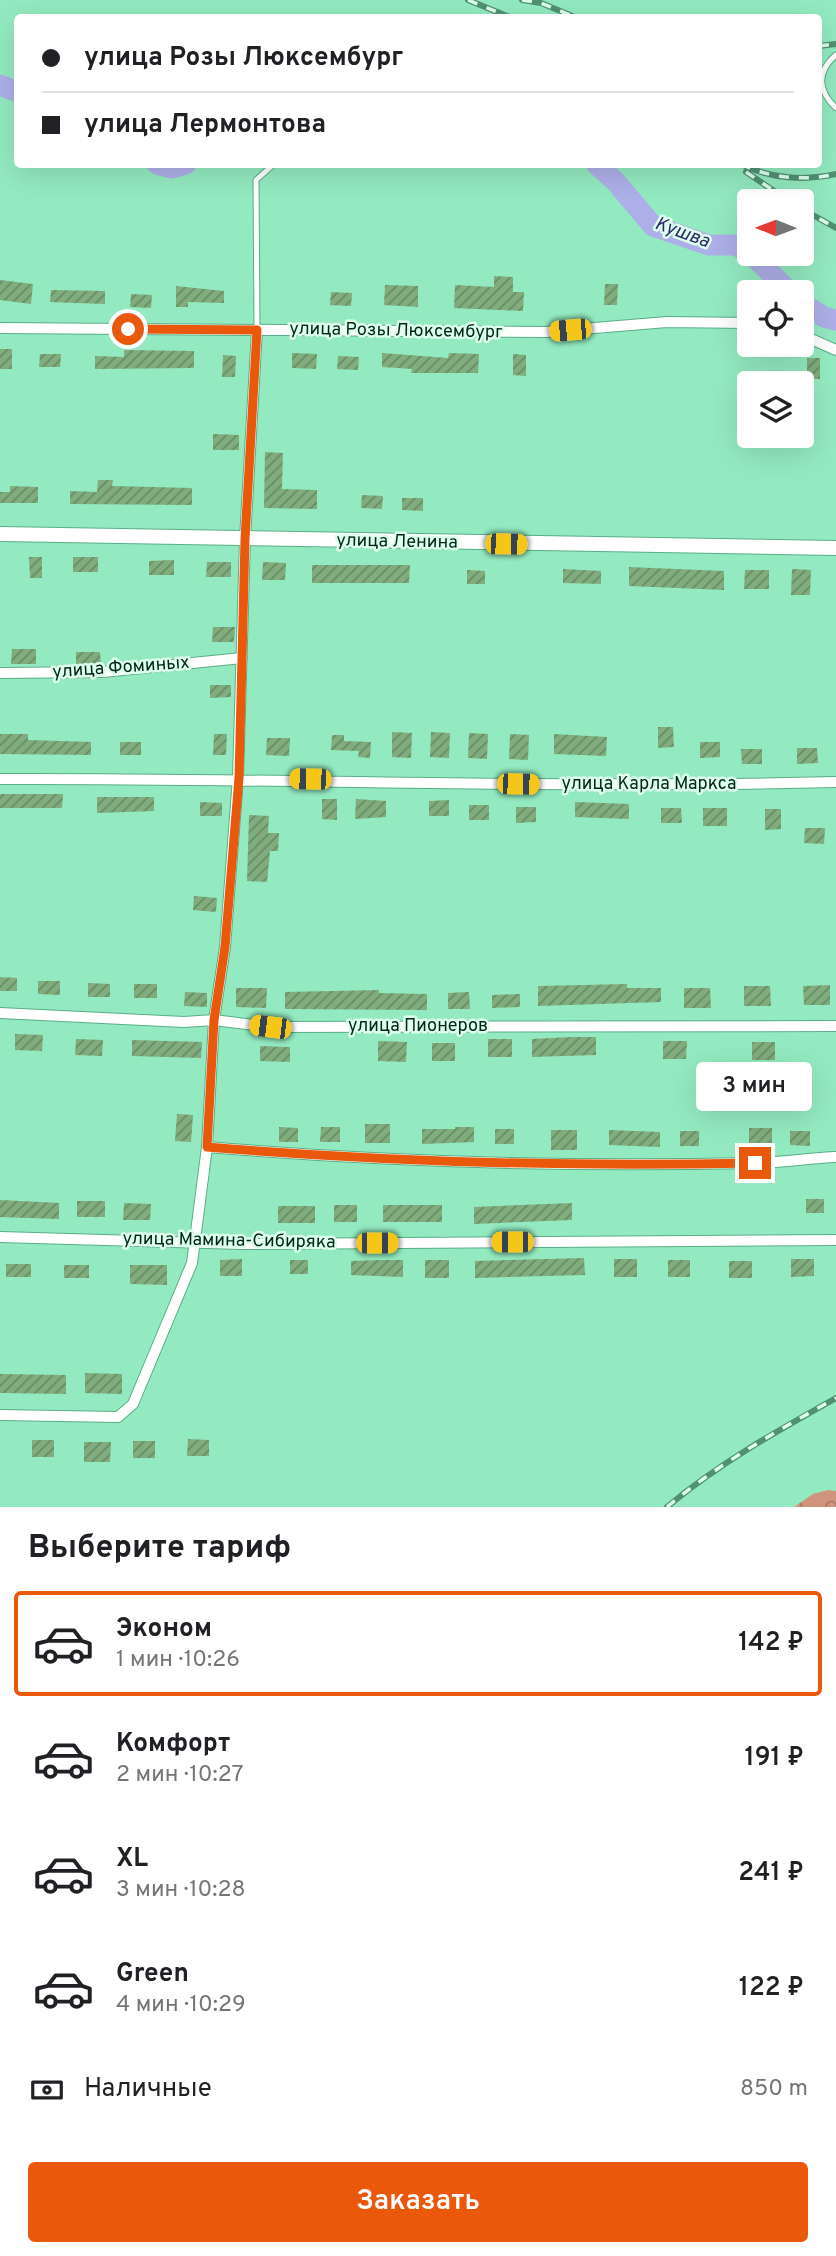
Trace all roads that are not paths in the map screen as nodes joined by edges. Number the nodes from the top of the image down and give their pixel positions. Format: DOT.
graph roads {
  1 [pos="836,55"];
  2 [pos="822,72"];
  3 [pos="822,93"];
  4 [pos="836,108"];
  5 [pos="270,168"];
  6 [pos="737,323"];
  7 [pos="0,328"];
  8 [pos="257,330"];
  9 [pos="814,340"];
  10 [pos="836,350"];
  11 [pos="0,534"];
  12 [pos="245,539"];
  13 [pos="836,548"];
  14 [pos="242,658"];
  15 [pos="0,673"];
  16 [pos="239,778"];
  17 [pos="0,779"];
  18 [pos="836,782"];
  19 [pos="0,1013"];
  20 [pos="214,1020"];
  21 [pos="836,1026"];
  22 [pos="207,1147"];
  23 [pos="836,1157"];
  24 [pos="0,1237"];
  25 [pos="836,1240"];
  26 [pos="195,1241"];
  27 [pos="0,1415"];
  1 -- 2 [label="lane"];
  3 -- 4 [label="lane"];
  5 -- 8 [label="lane"];
  6 -- 8 [label="street, улица Розы Люксембург"];
  7 -- 8 [label="street, улица Розы Люксембург"];
  8 -- 12 [label="street"];
  9 -- 10 [label="street"];
  11 -- 12 [label="main road, улица Ленина"];
  12 -- 13 [label="main road, улица Ленина"];
  12 -- 14 [label="street"];
  14 -- 15 [label="street, улица Фоминых"];
  14 -- 16 [label="street"];
  16 -- 17 [label="street, улица Карла Маркса"];
  16 -- 18 [label="street, улица Карла Маркса"];
  16 -- 20 [label="street"];
  19 -- 20 [label="street, улица Пионеров"];
  20 -- 21 [label="street, улица Пионеров"];
  20 -- 22 [label="street"];
  22 -- 23 [label="street"];
  22 -- 26 [label="street"];
  24 -- 26 [label="street, улица Мамина-Сибиряка"];
  25 -- 26 [label="street, улица Мамина-Сибиряка"];
  26 -- 27 [label="street"];
}
